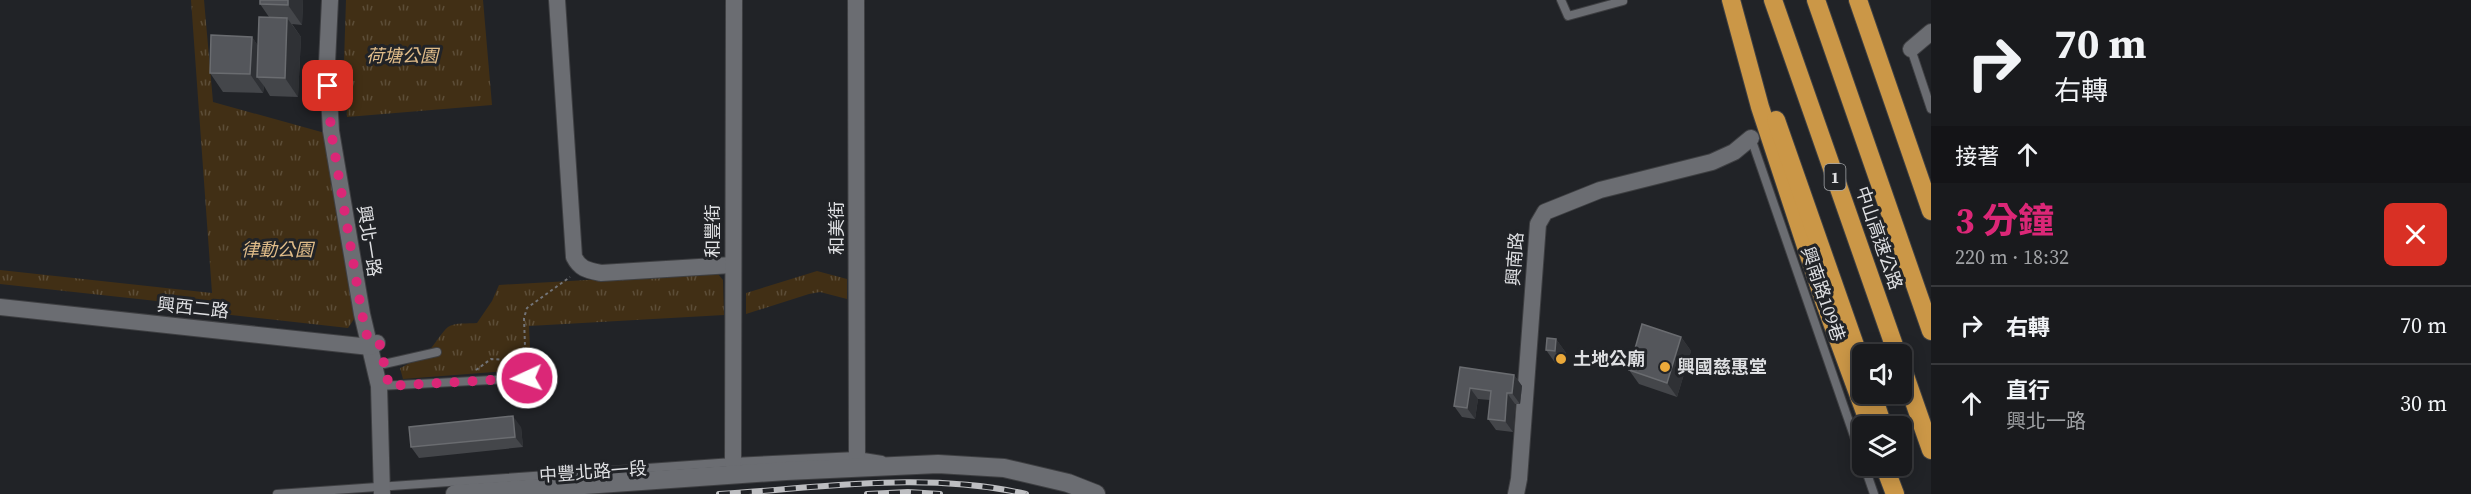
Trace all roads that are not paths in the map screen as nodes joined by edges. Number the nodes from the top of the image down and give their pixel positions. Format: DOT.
graph roads {
  1 [pos="330,0"];
  2 [pos="339,0"];
  3 [pos="557,0"];
  4 [pos="734,0"];
  5 [pos="856,0"];
  6 [pos="1560,0"];
  7 [pos="1732,0"];
  8 [pos="1773,0"];
  9 [pos="1816,0"];
  10 [pos="1858,0"];
  11 [pos="1623,1"];
  12 [pos="1931,32"];
  13 [pos="1911,49"];
  14 [pos="1931,109"];
  15 [pos="1751,138"];
  16 [pos="1931,211"];
  17 [pos="732,265"];
  18 [pos="0,296"];
  19 [pos="0,307"];
  20 [pos="1931,331"];
  21 [pos="372,341"];
  22 [pos="1855,344"];
  23 [pos="1893,344"];
  24 [pos="437,352"];
  25 [pos="384,364"];
  26 [pos="527,378"];
  27 [pos="384,386"];
  28 [pos="1912,396"];
  29 [pos="1866,416"];
  30 [pos="1852,428"];
  31 [pos="1931,450"];
  32 [pos="857,456"];
  33 [pos="733,462"];
  34 [pos="909,464"];
  35 [pos="1868,476"];
  36 [pos="1888,476"];
  37 [pos="1901,476"];
  38 [pos="388,490"];
  39 [pos="277,494"];
  40 [pos="454,494"];
  41 [pos="1096,494"];
  42 [pos="1516,494"];
  43 [pos="1874,494"];
  44 [pos="1895,494"];
  45 [pos="1907,494"];
  1 -- 21 [label="street, 興北一路"];
  2 -- 21 [label="street"];
  3 -- 17 [label="street"];
  4 -- 17 [label="street, 和豐街"];
  5 -- 32 [label="street, 和美街"];
  6 -- 11 [label="lane"];
  7 -- 22 [label="highway"];
  7 -- 29 [label="highway"];
  8 -- 23 [label="highway, 中山高速公路 / 1"];
  9 -- 20 [label="highway, 中山高速公路 / 1"];
  10 -- 16 [label="highway"];
  12 -- 13 [label="street"];
  13 -- 14 [label="lane"];
  15 -- 30 [label="lane, 興南路109巷"];
  15 -- 42 [label="street, 興南路"];
  17 -- 33 [label="street, 和豐街"];
  18 -- 21 [label="street"];
  19 -- 21 [label="street, 興西二路"];
  21 -- 25 [label="street"];
  21 -- 27 [label="street, 興北一路"];
  24 -- 25 [label="lane"];
  25 -- 27 [label="street"];
  26 -- 27 [label="lane"];
  27 -- 38 [label="street, 興北一路"];
  28 -- 31 [label="highway"];
  32 -- 33 [label="lane, 中豐北路一段"];
  32 -- 34 [label="lane, 中豐北路一段"];
  33 -- 38 [label="lane, 中豐北路一段"];
  34 -- 40 [label="main road, 中豐北路一段"];
  34 -- 41 [label="main road, 中豐北路一段"];
  35 -- 43 [label="lane, 興南路109巷"];
  36 -- 44 [label="highway"];
  37 -- 45 [label="highway"];
  38 -- 39 [label="lane, 中豐北路一段"];
}
